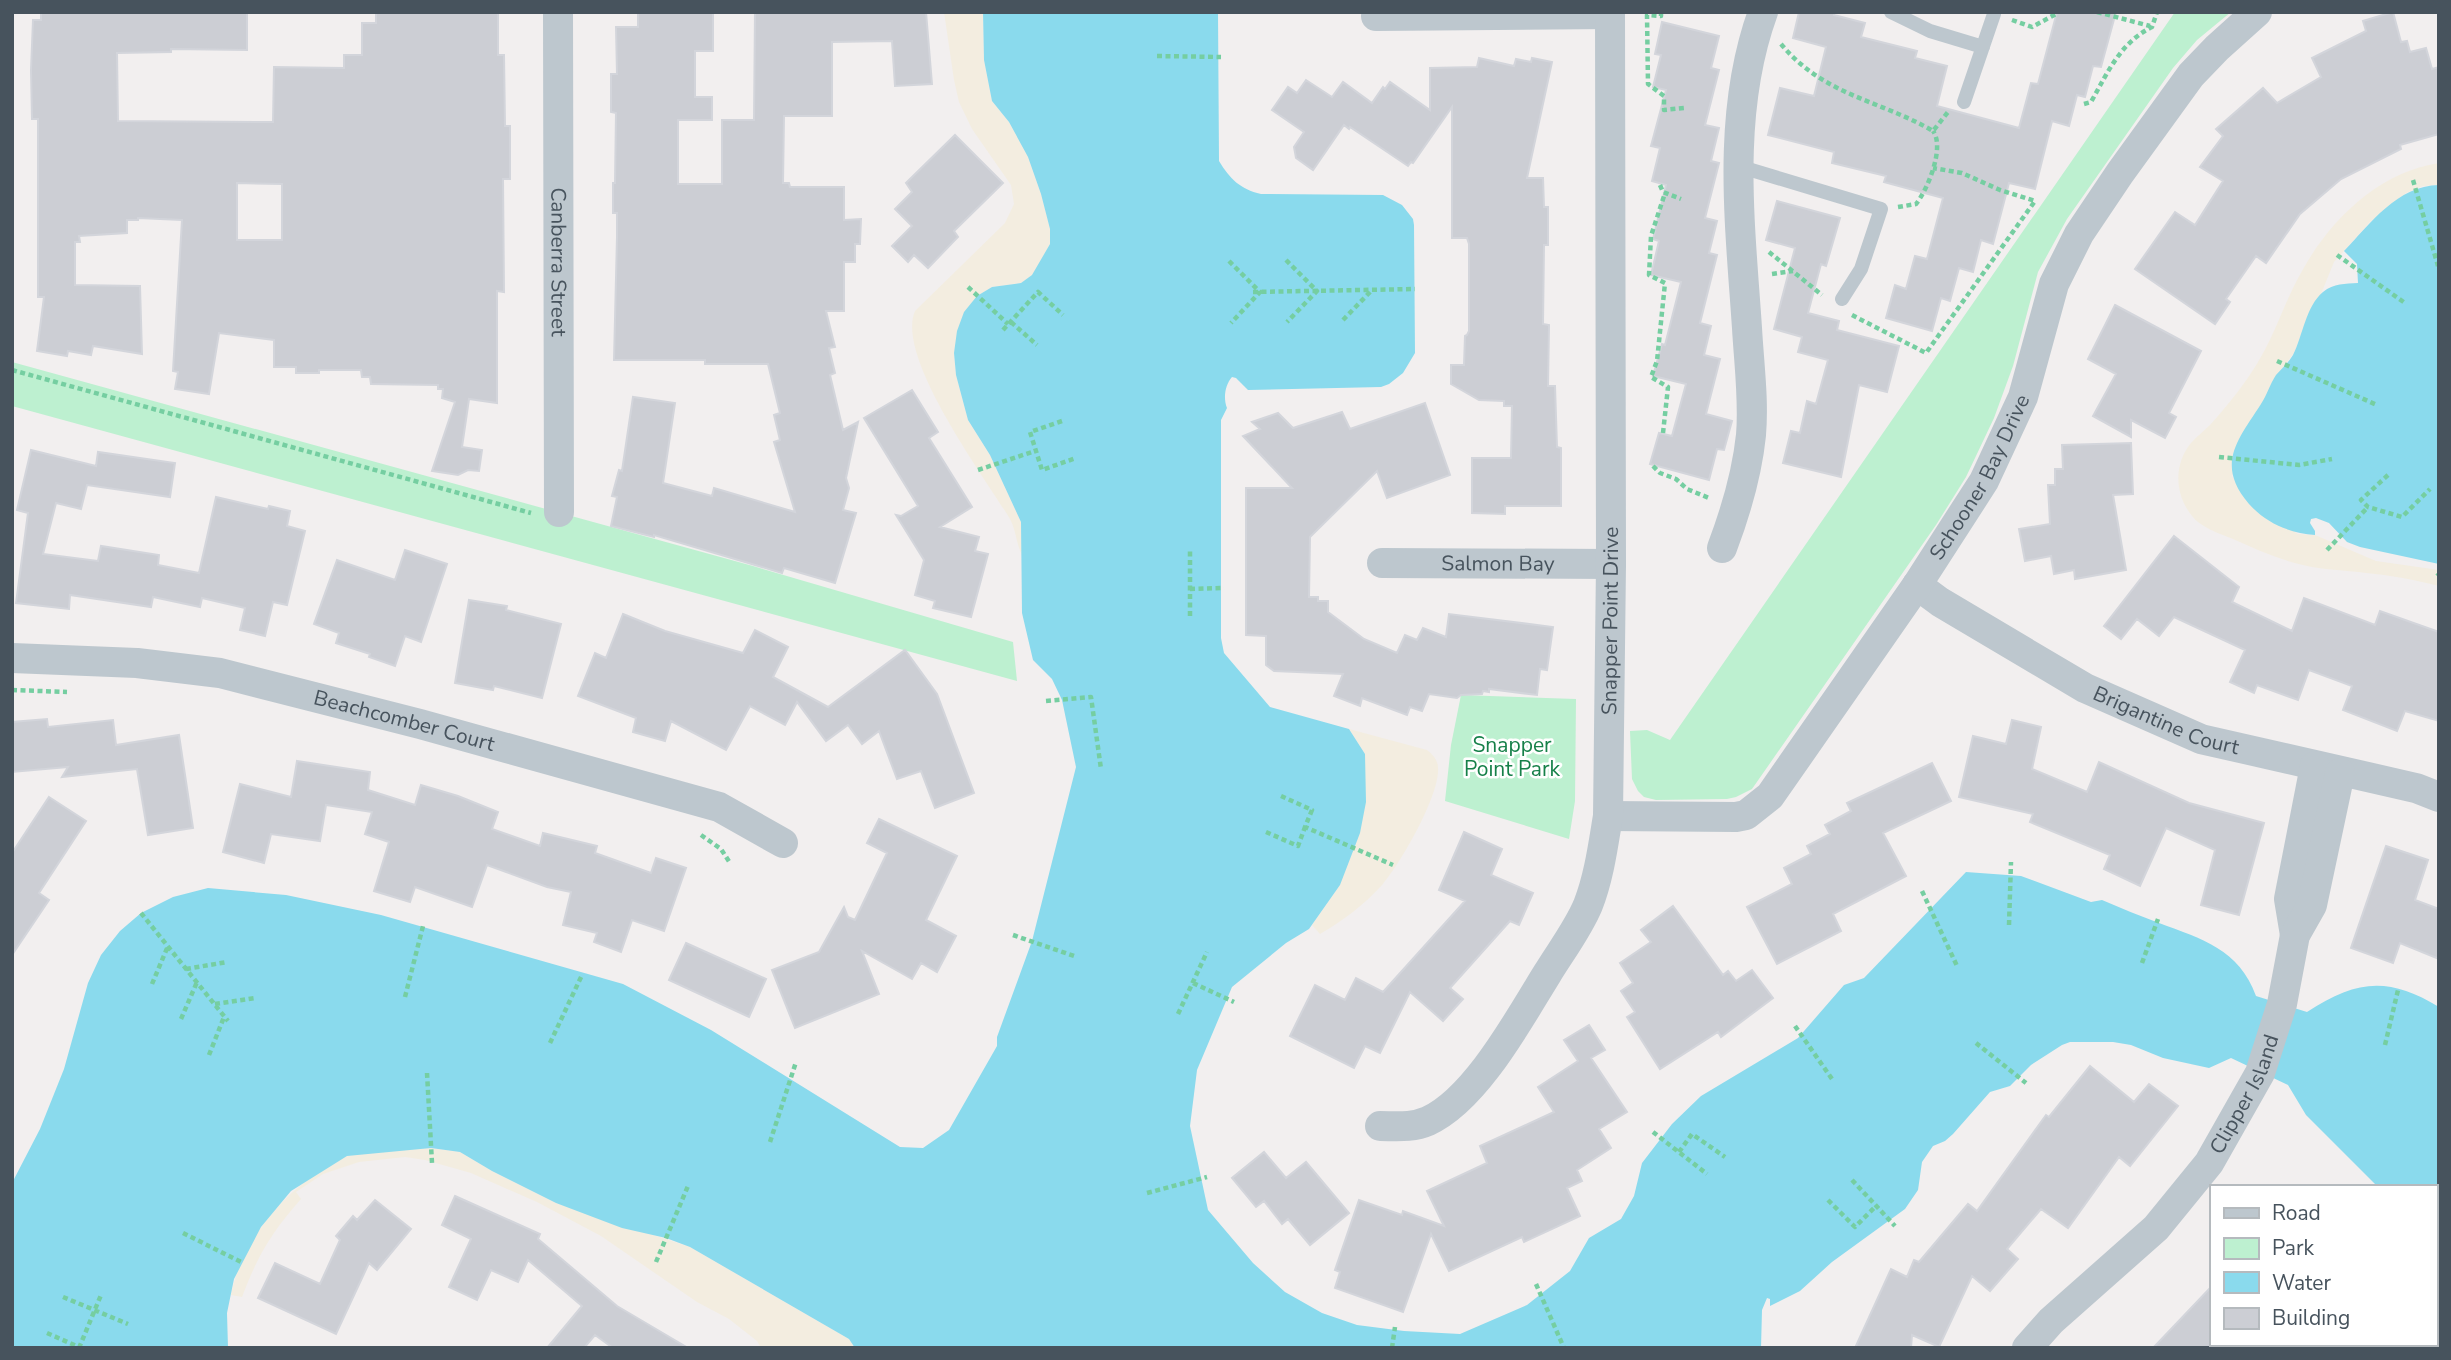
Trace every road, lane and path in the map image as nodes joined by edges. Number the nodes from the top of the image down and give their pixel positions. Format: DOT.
graph roads {
  1 [pos="558,12"];
  2 [pos="1661,12"];
  3 [pos="1891,12"];
  4 [pos="2097,12"];
  5 [pos="2157,12"];
  6 [pos="2257,12"];
  7 [pos="1610,13"];
  8 [pos="2057,13"];
  9 [pos="1994,14"];
  10 [pos="1376,16"];
  11 [pos="1762,16"];
  12 [pos="2152,27"];
  13 [pos="1983,47"];
  14 [pos="1157,56"];
  15 [pos="1221,57"];
  16 [pos="1971,84"];
  17 [pos="1964,102"];
  18 [pos="2084,104"];
  19 [pos="1684,108"];
  20 [pos="1933,131"];
  21 [pos="1738,166"];
  22 [pos="1933,168"];
  23 [pos="2413,180"];
  24 [pos="1660,185"];
  25 [pos="1665,193"];
  26 [pos="1681,199"];
  27 [pos="1881,209"];
  28 [pos="1763,247"];
  29 [pos="2337,255"];
  30 [pos="1286,260"];
  31 [pos="1229,261"];
  32 [pos="2438,266"];
  33 [pos="968,286"];
  34 [pos="1415,289"];
  35 [pos="1372,290"];
  36 [pos="1317,291"];
  37 [pos="1253,292"];
  38 [pos="1260,292"];
  39 [pos="1826,298"];
  40 [pos="2405,303"];
  41 [pos="1842,304"];
  42 [pos="1063,315"];
  43 [pos="1343,320"];
  44 [pos="1287,322"];
  45 [pos="1009,323"];
  46 [pos="1231,323"];
  47 [pos="1003,330"];
  48 [pos="1037,345"];
  49 [pos="2277,361"];
  50 [pos="12,370"];
  51 [pos="2377,405"];
  52 [pos="1062,421"];
  53 [pos="1662,433"];
  54 [pos="1035,451"];
  55 [pos="2219,457"];
  56 [pos="1076,458"];
  57 [pos="2332,459"];
  58 [pos="1653,466"];
  59 [pos="978,470"];
  60 [pos="2388,475"];
  61 [pos="2430,489"];
  62 [pos="2368,506"];
  63 [pos="1736,509"];
  64 [pos="559,512"];
  65 [pos="1190,548"];
  66 [pos="1722,548"];
  67 [pos="2327,550"];
  68 [pos="1382,563"];
  69 [pos="1611,564"];
  70 [pos="1917,585"];
  71 [pos="1224,588"];
  72 [pos="1190,589"];
  73 [pos="1190,616"];
  74 [pos="12,658"];
  75 [pos="12,690"];
  76 [pos="72,692"];
  77 [pos="1046,701"];
  78 [pos="1101,769"];
  79 [pos="2328,769"];
  80 [pos="1282,796"];
  81 [pos="2439,797"];
  82 [pos="1608,816"];
  83 [pos="1306,827"];
  84 [pos="695,832"];
  85 [pos="1266,832"];
  86 [pos="783,843"];
  87 [pos="2011,862"];
  88 [pos="730,863"];
  89 [pos="1393,865"];
  90 [pos="1922,891"];
  91 [pos="141,912"];
  92 [pos="2158,919"];
  93 [pos="2009,925"];
  94 [pos="423,926"];
  95 [pos="1013,934"];
  96 [pos="168,946"];
  97 [pos="1207,952"];
  98 [pos="1077,957"];
  99 [pos="227,962"];
  100 [pos="2142,963"];
  101 [pos="1957,966"];
  102 [pos="186,969"];
  103 [pos="582,975"];
  104 [pos="197,982"];
  105 [pos="1192,983"];
  106 [pos="152,984"];
  107 [pos="2398,990"];
  108 [pos="405,997"];
  109 [pos="255,998"];
  110 [pos="1234,1002"];
  111 [pos="214,1004"];
  112 [pos="1178,1014"];
  113 [pos="181,1019"];
  114 [pos="1795,1026"];
  115 [pos="550,1043"];
  116 [pos="1976,1043"];
  117 [pos="2385,1045"];
  118 [pos="209,1055"];
  119 [pos="796,1062"];
  120 [pos="427,1073"];
  121 [pos="1832,1079"];
  122 [pos="2026,1083"];
  123 [pos="1380,1126"];
  124 [pos="1653,1132"];
  125 [pos="769,1142"];
  126 [pos="1679,1152"];
  127 [pos="1725,1157"];
  128 [pos="432,1163"];
  129 [pos="1707,1174"];
  130 [pos="1207,1177"];
  131 [pos="1852,1180"];
  132 [pos="688,1186"];
  133 [pos="1147,1193"];
  134 [pos="1828,1200"];
  135 [pos="1877,1206"];
  136 [pos="1895,1226"];
  137 [pos="183,1233"];
  138 [pos="241,1262"];
  139 [pos="656,1262"];
  140 [pos="1536,1284"];
  141 [pos="101,1295"];
  142 [pos="63,1297"];
  143 [pos="95,1310"];
  144 [pos="128,1325"];
  145 [pos="1395,1327"];
  146 [pos="47,1333"];
  147 [pos="80,1347"];
  148 [pos="1392,1348"];
  149 [pos="1564,1348"];
  150 [pos="2027,1348"];
  1 -- 64 [label="street, Canberra Street"];
  2 -- 19 [label="path"];
  3 -- 13 [label="lane"];
  4 -- 12 [label="path"];
  5 -- 12 [label="path"];
  6 -- 70 [label="street, Schooner Bay Drive"];
  7 -- 10 [label="street"];
  7 -- 69 [label="street, Snapper Point Drive"];
  8 -- 9 [label="path"];
  9 -- 13 [label="lane"];
  11 -- 20 [label="path"];
  11 -- 21 [label="street"];
  12 -- 18 [label="path"];
  13 -- 16 [label="lane"];
  14 -- 15 [label="path"];
  16 -- 17 [label="lane"];
  16 -- 20 [label="path"];
  20 -- 22 [label="path"];
  21 -- 27 [label="lane"];
  21 -- 63 [label="street"];
  22 -- 27 [label="path"];
  22 -- 41 [label="path"];
  23 -- 32 [label="path"];
  24 -- 25 [label="path"];
  25 -- 26 [label="path"];
  25 -- 53 [label="path"];
  27 -- 41 [label="lane"];
  28 -- 39 [label="path"];
  29 -- 40 [label="path"];
  30 -- 36 [label="path"];
  31 -- 38 [label="path"];
  33 -- 45 [label="path"];
  34 -- 35 [label="path"];
  35 -- 36 [label="path"];
  35 -- 43 [label="path"];
  36 -- 38 [label="path"];
  36 -- 44 [label="path"];
  37 -- 38 [label="path"];
  38 -- 46 [label="path"];
  42 -- 45 [label="path"];
  45 -- 47 [label="path"];
  45 -- 48 [label="path"];
  49 -- 51 [label="path"];
  50 -- 64 [label="path"];
  52 -- 54 [label="path"];
  54 -- 56 [label="path"];
  54 -- 59 [label="path"];
  55 -- 57 [label="path"];
  58 -- 63 [label="path"];
  60 -- 62 [label="path"];
  61 -- 62 [label="path"];
  62 -- 67 [label="path"];
  63 -- 66 [label="street"];
  65 -- 72 [label="path"];
  68 -- 69 [label="street, Salmon Bay"];
  69 -- 82 [label="street, Snapper Point Drive"];
  70 -- 79 [label="street, Brigantine Court"];
  70 -- 82 [label="street, Schooner Bay Drive"];
  71 -- 72 [label="path"];
  72 -- 73 [label="path"];
  74 -- 86 [label="street, Beachcomber Court"];
  75 -- 76 [label="path"];
  77 -- 78 [label="path"];
  79 -- 81 [label="street, Brigantine Court"];
  79 -- 150 [label="street, Clipper Island"];
  80 -- 83 [label="path"];
  82 -- 123 [label="street, Snapper Point Drive"];
  83 -- 85 [label="path"];
  83 -- 89 [label="path"];
  84 -- 88 [label="path"];
  87 -- 93 [label="path"];
  90 -- 101 [label="path"];
  91 -- 96 [label="path"];
  92 -- 100 [label="path"];
  94 -- 108 [label="path"];
  95 -- 98 [label="path"];
  96 -- 102 [label="path"];
  96 -- 106 [label="path"];
  97 -- 105 [label="path"];
  99 -- 102 [label="path"];
  102 -- 104 [label="path"];
  103 -- 115 [label="path"];
  104 -- 111 [label="path"];
  104 -- 113 [label="path"];
  105 -- 110 [label="path"];
  105 -- 112 [label="path"];
  107 -- 117 [label="path"];
  109 -- 111 [label="path"];
  111 -- 118 [label="path"];
  114 -- 121 [label="path"];
  116 -- 122 [label="path"];
  119 -- 125 [label="path"];
  120 -- 128 [label="path"];
  124 -- 126 [label="path"];
  126 -- 127 [label="path"];
  126 -- 129 [label="path"];
  130 -- 133 [label="path"];
  131 -- 135 [label="path"];
  132 -- 139 [label="path"];
  134 -- 135 [label="path"];
  135 -- 136 [label="path"];
  137 -- 138 [label="path"];
  140 -- 149 [label="path"];
  141 -- 143 [label="path"];
  142 -- 143 [label="path"];
  143 -- 144 [label="path"];
  143 -- 147 [label="path"];
  145 -- 148 [label="path"];
  146 -- 147 [label="path"];
}
